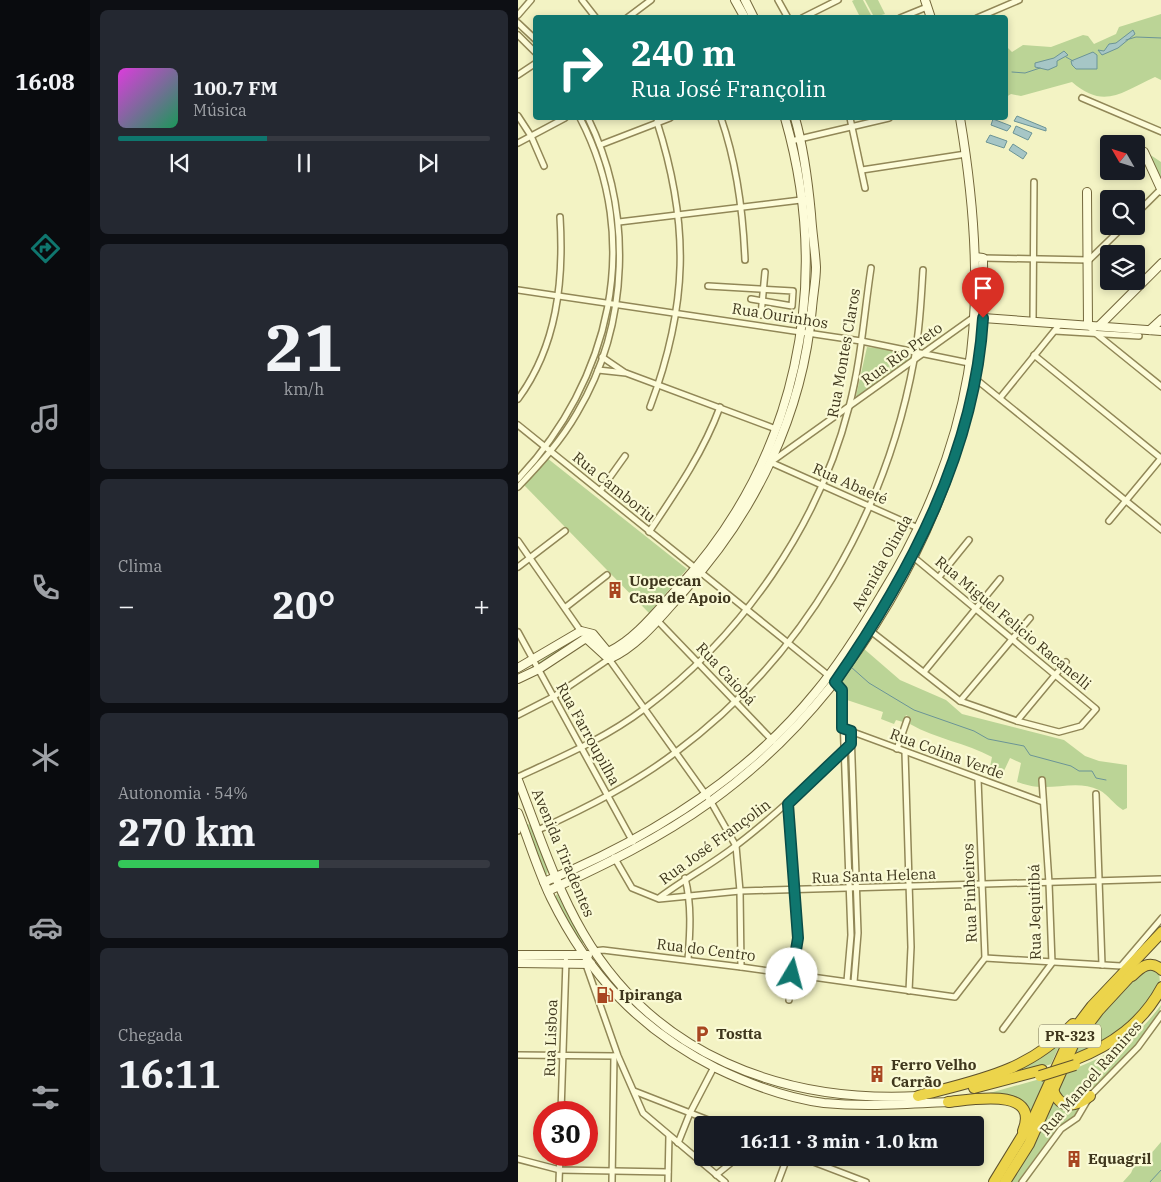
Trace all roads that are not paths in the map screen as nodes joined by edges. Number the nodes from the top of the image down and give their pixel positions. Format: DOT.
graph roads {
  1 [pos="530,0"];
  2 [pos="582,0"];
  3 [pos="651,0"];
  4 [pos="735,0"];
  5 [pos="745,0"];
  6 [pos="778,0"];
  7 [pos="838,0"];
  8 [pos="1019,0"];
  9 [pos="926,3"];
  10 [pos="518,15"];
  11 [pos="594,15"];
  12 [pos="631,15"];
  13 [pos="743,15"];
  14 [pos="752,15"];
  15 [pos="786,15"];
  16 [pos="808,15"];
  17 [pos="905,15"];
  18 [pos="930,15"];
  19 [pos="983,15"];
  20 [pos="518,23"];
  21 [pos="518,35"];
  22 [pos="533,37"];
  23 [pos="533,50"];
  24 [pos="533,65"];
  25 [pos="518,75"];
  26 [pos="1082,98"];
  27 [pos="518,116"];
  28 [pos="561,120"];
  29 [pos="581,120"];
  30 [pos="589,120"];
  31 [pos="664,120"];
  32 [pos="721,120"];
  33 [pos="786,120"];
  34 [pos="795,120"];
  35 [pos="851,120"];
  36 [pos="880,120"];
  37 [pos="960,120"];
  38 [pos="658,122"];
  39 [pos="853,126"];
  40 [pos="1162,132"];
  41 [pos="531,136"];
  42 [pos="801,139"];
  43 [pos="791,141"];
  44 [pos="518,143"];
  45 [pos="600,145"];
  46 [pos="966,154"];
  47 [pos="1146,156"];
  48 [pos="544,166"];
  49 [pos="862,170"];
  50 [pos="1034,182"];
  51 [pos="865,188"];
  52 [pos="1161,190"];
  53 [pos="1087,192"];
  54 [pos="615,197"];
  55 [pos="608,199"];
  56 [pos="809,199"];
  57 [pos="801,200"];
  58 [pos="1145,205"];
  59 [pos="742,208"];
  60 [pos="679,215"];
  61 [pos="560,217"];
  62 [pos="619,222"];
  63 [pos="1115,235"];
  64 [pos="979,258"];
  65 [pos="1033,259"];
  66 [pos="745,260"];
  67 [pos="1089,260"];
  68 [pos="1162,263"];
  69 [pos="872,268"];
  70 [pos="923,270"];
  71 [pos="765,272"];
  72 [pos="708,286"];
  73 [pos="518,290"];
  74 [pos="765,290"];
  75 [pos="558,295"];
  76 [pos="793,298"];
  77 [pos="805,298"];
  78 [pos="751,299"];
  79 [pos="764,301"];
  80 [pos="609,302"];
  81 [pos="616,304"];
  82 [pos="676,313"];
  83 [pos="761,315"];
  84 [pos="974,317"];
  85 [pos="983,318"];
  86 [pos="1162,319"];
  87 [pos="1032,322"];
  88 [pos="1060,324"];
  89 [pos="1088,325"];
  90 [pos="1097,329"];
  91 [pos="1150,330"];
  92 [pos="1055,331"];
  93 [pos="1161,331"];
  94 [pos="802,332"];
  95 [pos="810,333"];
  96 [pos="1139,336"];
  97 [pos="861,342"];
  98 [pos="916,352"];
  99 [pos="924,354"];
  100 [pos="1034,355"];
  101 [pos="602,356"];
  102 [pos="914,361"];
  103 [pos="970,363"];
  104 [pos="598,370"];
  105 [pos="626,373"];
  106 [pos="972,376"];
  107 [pos="659,385"];
  108 [pos="1162,387"];
  109 [pos="1000,398"];
  110 [pos="518,399"];
  111 [pos="650,407"];
  112 [pos="720,407"];
  113 [pos="849,407"];
  114 [pos="518,425"];
  115 [pos="776,428"];
  116 [pos="548,450"];
  117 [pos="625,456"];
  118 [pos="1161,458"];
  119 [pos="767,461"];
  120 [pos="518,479"];
  121 [pos="822,485"];
  122 [pos="518,487"];
  123 [pos="600,491"];
  124 [pos="1126,501"];
  125 [pos="871,506"];
  126 [pos="1109,521"];
  127 [pos="918,528"];
  128 [pos="1162,530"];
  129 [pos="564,531"];
  130 [pos="649,532"];
  131 [pos="969,540"];
  132 [pos="518,541"];
  133 [pos="906,552"];
  134 [pos="914,556"];
  135 [pos="531,558"];
  136 [pos="518,567"];
  137 [pos="698,571"];
  138 [pos="607,575"];
  139 [pos="939,577"];
  140 [pos="1000,579"];
  141 [pos="566,607"];
  142 [pos="977,608"];
  143 [pos="747,610"];
  144 [pos="655,618"];
  145 [pos="1030,618"];
  146 [pos="863,625"];
  147 [pos="871,630"];
  148 [pos="518,632"];
  149 [pos="584,634"];
  150 [pos="1013,638"];
  151 [pos="788,643"];
  152 [pos="610,655"];
  153 [pos="534,660"];
  154 [pos="1066,662"];
  155 [pos="699,663"];
  156 [pos="518,668"];
  157 [pos="539,669"];
  158 [pos="924,672"];
  159 [pos="1056,674"];
  160 [pos="518,679"];
  161 [pos="832,679"];
  162 [pos="553,697"];
  163 [pos="736,702"];
  164 [pos="960,702"];
  165 [pos="644,710"];
  166 [pos="518,714"];
  167 [pos="907,720"];
  168 [pos="1017,721"];
  169 [pos="842,728"];
  170 [pos="851,731"];
  171 [pos="774,743"];
  172 [pos="851,744"];
  173 [pos="581,748"];
  174 [pos="897,749"];
  175 [pos="676,752"];
  176 [pos="843,752"];
  177 [pos="905,752"];
  178 [pos="518,779"];
  179 [pos="978,779"];
  180 [pos="1042,780"];
  181 [pos="705,794"];
  182 [pos="1096,794"];
  183 [pos="608,797"];
  184 [pos="711,802"];
  185 [pos="1043,802"];
  186 [pos="788,804"];
  187 [pos="518,815"];
  188 [pos="538,830"];
  189 [pos="518,831"];
  190 [pos="632,840"];
  191 [pos="736,846"];
  192 [pos="636,849"];
  193 [pos="612,852"];
  194 [pos="616,860"];
  195 [pos="555,877"];
  196 [pos="685,878"];
  197 [pos="1162,879"];
  198 [pos="1098,880"];
  199 [pos="544,882"];
  200 [pos="1049,883"];
  201 [pos="983,885"];
  202 [pos="559,886"];
  203 [pos="909,887"];
  204 [pos="848,889"];
  205 [pos="856,889"];
  206 [pos="548,891"];
  207 [pos="740,891"];
  208 [pos="796,891"];
  209 [pos="689,894"];
  210 [pos="659,899"];
  211 [pos="1162,918"];
  212 [pos="1162,932"];
  213 [pos="1162,942"];
  214 [pos="599,953"];
  215 [pos="518,955"];
  216 [pos="984,958"];
  217 [pos="566,960"];
  218 [pos="688,960"];
  219 [pos="587,962"];
  220 [pos="518,963"];
  221 [pos="1052,963"];
  222 [pos="1102,965"];
  223 [pos="741,966"];
  224 [pos="1162,970"];
  225 [pos="792,974"];
  226 [pos="847,981"];
  227 [pos="854,982"];
  228 [pos="1123,984"];
  229 [pos="1162,986"];
  230 [pos="909,991"];
  231 [pos="955,997"];
  232 [pos="1162,999"];
  233 [pos="789,1000"];
  234 [pos="1092,1006"];
  235 [pos="1161,1014"];
  236 [pos="1003,1028"];
  237 [pos="675,1033"];
  238 [pos="669,1042"];
  239 [pos="518,1055"];
  240 [pos="563,1056"];
  241 [pos="616,1056"];
  242 [pos="713,1056"];
  243 [pos="1074,1063"];
  244 [pos="711,1066"];
  245 [pos="1041,1073"];
  246 [pos="766,1078"];
  247 [pos="763,1087"];
  248 [pos="1053,1090"];
  249 [pos="634,1091"];
  250 [pos="918,1096"];
  251 [pos="1090,1096"];
  252 [pos="561,1101"];
  253 [pos="880,1102"];
  254 [pos="948,1102"];
  255 [pos="690,1113"];
  256 [pos="698,1116"];
  257 [pos="669,1136"];
  258 [pos="678,1143"];
  259 [pos="518,1159"];
  260 [pos="1008,1160"];
  261 [pos="560,1166"];
  262 [pos="727,1166"];
  263 [pos="784,1166"];
  264 [pos="824,1166"];
  265 [pos="560,1170"];
  266 [pos="612,1170"];
  267 [pos="668,1172"];
  268 [pos="716,1175"];
  269 [pos="559,1182"];
  270 [pos="612,1182"];
  271 [pos="668,1182"];
  272 [pos="725,1182"];
  273 [pos="778,1182"];
  274 [pos="866,1182"];
  275 [pos="994,1182"];
  276 [pos="1005,1182"];
  277 [pos="1022,1182"];
  1 -- 10 [label="street"];
  2 -- 11 [label="street"];
  3 -- 12 [label="street"];
  4 -- 13 [label="street"];
  5 -- 14 [label="street"];
  6 -- 15 [label="street"];
  7 -- 16 [label="street"];
  8 -- 19 [label="street"];
  9 -- 17 [label="street"];
  9 -- 18 [label="street"];
  20 -- 22 [label="street"];
  21 -- 23 [label="street"];
  24 -- 25 [label="street"];
  26 -- 40 [label="street"];
  27 -- 41 [label="street"];
  28 -- 41 [label="street"];
  29 -- 55 [label="street"];
  30 -- 45 [label="street"];
  31 -- 38 [label="street"];
  32 -- 59 [label="street"];
  33 -- 43 [label="street"];
  34 -- 42 [label="street"];
  35 -- 39 [label="street"];
  36 -- 39 [label="street"];
  37 -- 46 [label="street, Avenida Olinda"];
  38 -- 45 [label="street"];
  38 -- 60 [label="street"];
  39 -- 42 [label="street"];
  39 -- 49 [label="street"];
  41 -- 44 [label="street"];
  41 -- 48 [label="street"];
  42 -- 43 [label="street"];
  42 -- 56 [label="street"];
  43 -- 57 [label="street"];
  45 -- 54 [label="street"];
  46 -- 49 [label="street"];
  46 -- 64 [label="street, Avenida Olinda"];
  47 -- 52 [label="street"];
  49 -- 51 [label="street"];
  50 -- 65 [label="street"];
  52 -- 58 [label="street"];
  53 -- 67 [label="street"];
  54 -- 55 [label="street"];
  54 -- 62 [label="street"];
  55 -- 80 [label="street"];
  56 -- 57 [label="street"];
  56 -- 95 [label="street"];
  57 -- 59 [label="street"];
  57 -- 77 [label="street"];
  59 -- 60 [label="street"];
  59 -- 66 [label="street"];
  60 -- 62 [label="street"];
  60 -- 82 [label="street"];
  61 -- 75 [label="street"];
  62 -- 81 [label="street"];
  63 -- 67 [label="street"];
  64 -- 65 [label="street"];
  64 -- 84 [label="street, Avenida Olinda"];
  64 -- 85 [label="street, Avenida Olinda"];
  65 -- 67 [label="street"];
  65 -- 87 [label="street"];
  67 -- 89 [label="street"];
  68 -- 90 [label="street"];
  69 -- 97 [label="street, Rua Montes Claros"];
  70 -- 98 [label="street"];
  71 -- 74 [label="street"];
  72 -- 74 [label="street"];
  73 -- 75 [label="street"];
  74 -- 76 [label="street"];
  74 -- 79 [label="street"];
  75 -- 80 [label="street"];
  75 -- 110 [label="street"];
  76 -- 77 [label="street"];
  76 -- 79 [label="street"];
  77 -- 94 [label="street"];
  78 -- 79 [label="street"];
  79 -- 83 [label="street"];
  80 -- 81 [label="street, Rua Ourinhos"];
  80 -- 116 [label="street"];
  81 -- 82 [label="street, Rua Ourinhos"];
  81 -- 101 [label="street"];
  82 -- 94 [label="street, Rua Ourinhos"];
  82 -- 107 [label="street"];
  84 -- 85 [label="street"];
  84 -- 99 [label="street, Rua Rio Preto"];
  84 -- 103 [label="street, Avenida Olinda"];
  85 -- 87 [label="street"];
  85 -- 106 [label="street, Avenida Olinda"];
  86 -- 91 [label="street"];
  87 -- 88 [label="street"];
  88 -- 89 [label="street"];
  88 -- 92 [label="street"];
  89 -- 90 [label="street"];
  90 -- 91 [label="street"];
  90 -- 92 [label="street"];
  90 -- 96 [label="street"];
  90 -- 108 [label="street"];
  91 -- 93 [label="street"];
  92 -- 100 [label="street"];
  94 -- 95 [label="street, Rua Ourinhos"];
  94 -- 115 [label="street"];
  95 -- 97 [label="street, Rua Ourinhos"];
  95 -- 119 [label="street"];
  97 -- 98 [label="street, Rua Ourinhos"];
  97 -- 113 [label="street, Rua Montes Claros"];
  98 -- 99 [label="street, Rua Ourinhos"];
  98 -- 102 [label="street"];
  99 -- 102 [label="street, Rua Rio Preto"];
  99 -- 103 [label="street, Rua Ourinhos"];
  100 -- 109 [label="street"];
  100 -- 118 [label="street"];
  101 -- 104 [label="street"];
  101 -- 105 [label="street"];
  102 -- 113 [label="street, Rua Rio Preto"];
  102 -- 125 [label="street"];
  103 -- 106 [label="street, Avenida Olinda"];
  104 -- 105 [label="street"];
  104 -- 116 [label="street"];
  105 -- 107 [label="street"];
  106 -- 109 [label="street"];
  106 -- 127 [label="street, Avenida Olinda"];
  106 -- 134 [label="street, Avenida Olinda"];
  107 -- 111 [label="street"];
  107 -- 112 [label="street"];
  109 -- 124 [label="street"];
  112 -- 115 [label="street"];
  112 -- 130 [label="street"];
  113 -- 119 [label="street, Rua Rio Preto"];
  113 -- 121 [label="street, Rua Montes Claros"];
  114 -- 116 [label="street, Rua Camboriu"];
  115 -- 119 [label="street"];
  116 -- 120 [label="street"];
  116 -- 122 [label="street"];
  116 -- 123 [label="street, Rua Camboriu"];
  117 -- 123 [label="street"];
  118 -- 124 [label="street"];
  119 -- 121 [label="street, Rua Abaeté"];
  119 -- 137 [label="street"];
  121 -- 125 [label="street, Rua Abaeté"];
  121 -- 143 [label="street, Rua Montes Claros"];
  123 -- 130 [label="street, Rua Camboriu"];
  124 -- 126 [label="street"];
  124 -- 128 [label="street"];
  125 -- 127 [label="street, Rua Abaeté"];
  125 -- 151 [label="street"];
  127 -- 133 [label="street, Avenida Olinda"];
  129 -- 135 [label="street"];
  130 -- 137 [label="street, Rua Camboriu"];
  131 -- 139 [label="street"];
  132 -- 135 [label="street"];
  133 -- 134 [label="street, Rua Miguel Felicio Racanelli"];
  133 -- 146 [label="street, Avenida Olinda"];
  134 -- 139 [label="street, Rua Miguel Felicio Racanelli"];
  134 -- 147 [label="street, Avenida Olinda"];
  135 -- 136 [label="street"];
  135 -- 141 [label="street"];
  137 -- 143 [label="street, Rua Camboriu"];
  137 -- 144 [label="street"];
  138 -- 141 [label="street"];
  139 -- 142 [label="street, Rua Miguel Felicio Racanelli"];
  140 -- 142 [label="street"];
  141 -- 149 [label="street"];
  142 -- 150 [label="street, Rua Miguel Felicio Racanelli"];
  142 -- 158 [label="street"];
  143 -- 151 [label="street, Rua Camboriu"];
  143 -- 155 [label="street, Rua Montes Claros"];
  144 -- 152 [label="street"];
  144 -- 155 [label="street, Rua Caiobá"];
  145 -- 150 [label="street"];
  146 -- 147 [label="street"];
  146 -- 161 [label="street, Avenida Olinda"];
  147 -- 158 [label="street"];
  147 -- 161 [label="street, Avenida Olinda"];
  148 -- 153 [label="street, Rua Farroupilha"];
  149 -- 152 [label="street"];
  149 -- 153 [label="street"];
  149 -- 157 [label="street"];
  150 -- 159 [label="street, Rua Miguel Felicio Racanelli"];
  150 -- 164 [label="street"];
  151 -- 161 [label="street, Rua Camboriu"];
  151 -- 163 [label="street"];
  152 -- 162 [label="street"];
  152 -- 165 [label="street"];
  153 -- 156 [label="street"];
  153 -- 157 [label="street, Rua Farroupilha"];
  154 -- 159 [label="street"];
  155 -- 163 [label="street, Rua Caiobá"];
  155 -- 165 [label="street, Rua Montes Claros"];
  157 -- 160 [label="street"];
  157 -- 162 [label="street, Rua Farroupilha"];
  158 -- 164 [label="street"];
  159 -- 168 [label="street"];
  159 -- 168 [label="street, Rua Miguel Felicio Racanelli"];
  161 -- 169 [label="street"];
  161 -- 171 [label="street, Avenida Olinda"];
  162 -- 166 [label="street"];
  162 -- 173 [label="street, Rua Farroupilha"];
  163 -- 171 [label="street, Rua Caiobá"];
  163 -- 175 [label="street"];
  164 -- 168 [label="street"];
  165 -- 173 [label="street, Rua Montes Claros"];
  165 -- 175 [label="street"];
  167 -- 174 [label="street"];
  169 -- 170 [label="street, Rua Colina Verde"];
  169 -- 176 [label="street"];
  170 -- 172 [label="street"];
  170 -- 174 [label="street, Rua Colina Verde"];
  171 -- 181 [label="street, Avenida Olinda"];
  171 -- 184 [label="street, Avenida Olinda"];
  172 -- 176 [label="street, Rua José Françolin"];
  172 -- 205 [label="street"];
  173 -- 178 [label="street, Rua Montes Claros"];
  173 -- 183 [label="street, Rua Farroupilha"];
  174 -- 177 [label="street, Rua Colina Verde"];
  175 -- 181 [label="street"];
  175 -- 183 [label="street"];
  176 -- 186 [label="street, Rua José Françolin"];
  176 -- 204 [label="street"];
  177 -- 179 [label="street, Rua Colina Verde"];
  177 -- 203 [label="street"];
  178 -- 188 [label="street, Avenida Tiradentes"];
  179 -- 185 [label="street, Rua Colina Verde"];
  179 -- 201 [label="street, Rua Pinheiros"];
  180 -- 185 [label="street, Rua Jequitibá"];
  181 -- 184 [label="street"];
  181 -- 190 [label="street, Avenida Olinda"];
  182 -- 198 [label="street"];
  183 -- 188 [label="street"];
  183 -- 190 [label="street, Rua Farroupilha"];
  184 -- 191 [label="street"];
  184 -- 192 [label="street, Avenida Olinda"];
  185 -- 200 [label="street, Rua Jequitibá"];
  186 -- 191 [label="street, Rua José Françolin"];
  186 -- 208 [label="street"];
  187 -- 189 [label="street"];
  187 -- 199 [label="street, Avenida Tiradentes"];
  188 -- 195 [label="street, Avenida Tiradentes"];
  190 -- 192 [label="street, Rua Farroupilha"];
  190 -- 193 [label="street, Avenida Olinda"];
  191 -- 196 [label="street, Rua José Françolin"];
  191 -- 207 [label="street"];
  192 -- 194 [label="street, Avenida Olinda"];
  193 -- 194 [label="street"];
  193 -- 195 [label="street, Avenida Olinda"];
  194 -- 202 [label="street, Avenida Olinda"];
  194 -- 210 [label="street"];
  195 -- 199 [label="street, Avenida Olinda"];
  195 -- 202 [label="street, Avenida Tiradentes"];
  196 -- 209 [label="street"];
  196 -- 210 [label="street, Rua José Françolin"];
  197 -- 198 [label="street, Rua Santa Helena"];
  198 -- 200 [label="street, Rua Santa Helena"];
  198 -- 222 [label="street"];
  199 -- 206 [label="street, Avenida Tiradentes"];
  200 -- 201 [label="street, Rua Santa Helena"];
  200 -- 221 [label="street, Rua Jequitibá"];
  201 -- 203 [label="street, Rua Santa Helena"];
  201 -- 216 [label="street, Rua Pinheiros"];
  202 -- 206 [label="street, Avenida Olinda"];
  202 -- 214 [label="street, Avenida Tiradentes"];
  203 -- 205 [label="street, Rua Santa Helena"];
  203 -- 230 [label="street"];
  204 -- 205 [label="street, Rua Santa Helena"];
  204 -- 208 [label="street, Rua Santa Helena"];
  204 -- 226 [label="street"];
  205 -- 227 [label="street"];
  206 -- 219 [label="street, Avenida Tiradentes"];
  207 -- 208 [label="street, Rua Santa Helena"];
  207 -- 209 [label="street, Rua Santa Helena"];
  207 -- 223 [label="street"];
  208 -- 225 [label="street"];
  209 -- 210 [label="street, Rua Santa Helena"];
  209 -- 218 [label="street"];
  211 -- 222 [label="street"];
  212 -- 234 [label="highway, PR-323"];
  213 -- 228 [label="highway, PR-323"];
  214 -- 218 [label="street, Rua do Centro"];
  214 -- 219 [label="street"];
  214 -- 237 [label="street, Avenida Tiradentes"];
  215 -- 217 [label="street"];
  216 -- 221 [label="street"];
  216 -- 231 [label="street, Rua Pinheiros"];
  217 -- 219 [label="street"];
  217 -- 220 [label="street"];
  217 -- 240 [label="street, Rua Lisboa"];
  218 -- 223 [label="street, Rua do Centro"];
  219 -- 238 [label="street, Avenida Tiradentes"];
  219 -- 241 [label="street"];
  221 -- 222 [label="street"];
  221 -- 236 [label="street, Rua Jequitibá"];
  223 -- 225 [label="street, Rua do Centro"];
  224 -- 228 [label="highway"];
  225 -- 226 [label="street, Rua do Centro"];
  225 -- 233 [label="street"];
  226 -- 227 [label="street, Rua do Centro"];
  227 -- 230 [label="street, Rua do Centro"];
  228 -- 248 [label="highway, PR-323"];
  229 -- 243 [label="highway"];
  230 -- 231 [label="street, Rua do Centro"];
  232 -- 243 [label="highway"];
  234 -- 250 [label="highway"];
  234 -- 260 [label="highway, PR-323"];
  235 -- 251 [label="street, Rua Manoel Ramires"];
  237 -- 238 [label="street"];
  237 -- 242 [label="street, Avenida Tiradentes"];
  238 -- 244 [label="street, Avenida Tiradentes"];
  239 -- 240 [label="street"];
  240 -- 241 [label="street"];
  240 -- 252 [label="street, Rua Lisboa"];
  241 -- 249 [label="street"];
  241 -- 266 [label="street"];
  242 -- 244 [label="street"];
  242 -- 246 [label="street, Avenida Tiradentes"];
  243 -- 245 [label="highway, bridge"];
  244 -- 247 [label="street, Avenida Tiradentes"];
  244 -- 255 [label="street"];
  245 -- 250 [label="highway"];
  245 -- 254 [label="highway"];
  246 -- 247 [label="street"];
  246 -- 253 [label="street, Avenida Tiradentes"];
  247 -- 253 [label="street, Avenida Tiradentes"];
  248 -- 251 [label="highway"];
  248 -- 276 [label="highway, PR-323"];
  249 -- 255 [label="street"];
  249 -- 257 [label="street"];
  250 -- 253 [label="street, Avenida Tiradentes"];
  251 -- 277 [label="street, Rua Manoel Ramires"];
  253 -- 254 [label="street, Avenida Tiradentes"];
  254 -- 260 [label="highway"];
  255 -- 256 [label="street"];
  255 -- 258 [label="street"];
  257 -- 258 [label="street"];
  257 -- 267 [label="street"];
  258 -- 268 [label="street"];
  259 -- 265 [label="street"];
  260 -- 275 [label="highway, PR-323"];
  261 -- 265 [label="street"];
  262 -- 268 [label="street"];
  263 -- 273 [label="street"];
  264 -- 274 [label="street"];
  265 -- 266 [label="street"];
  265 -- 269 [label="street"];
  266 -- 267 [label="street"];
  266 -- 270 [label="street"];
  267 -- 271 [label="street"];
  268 -- 272 [label="street"];
}
